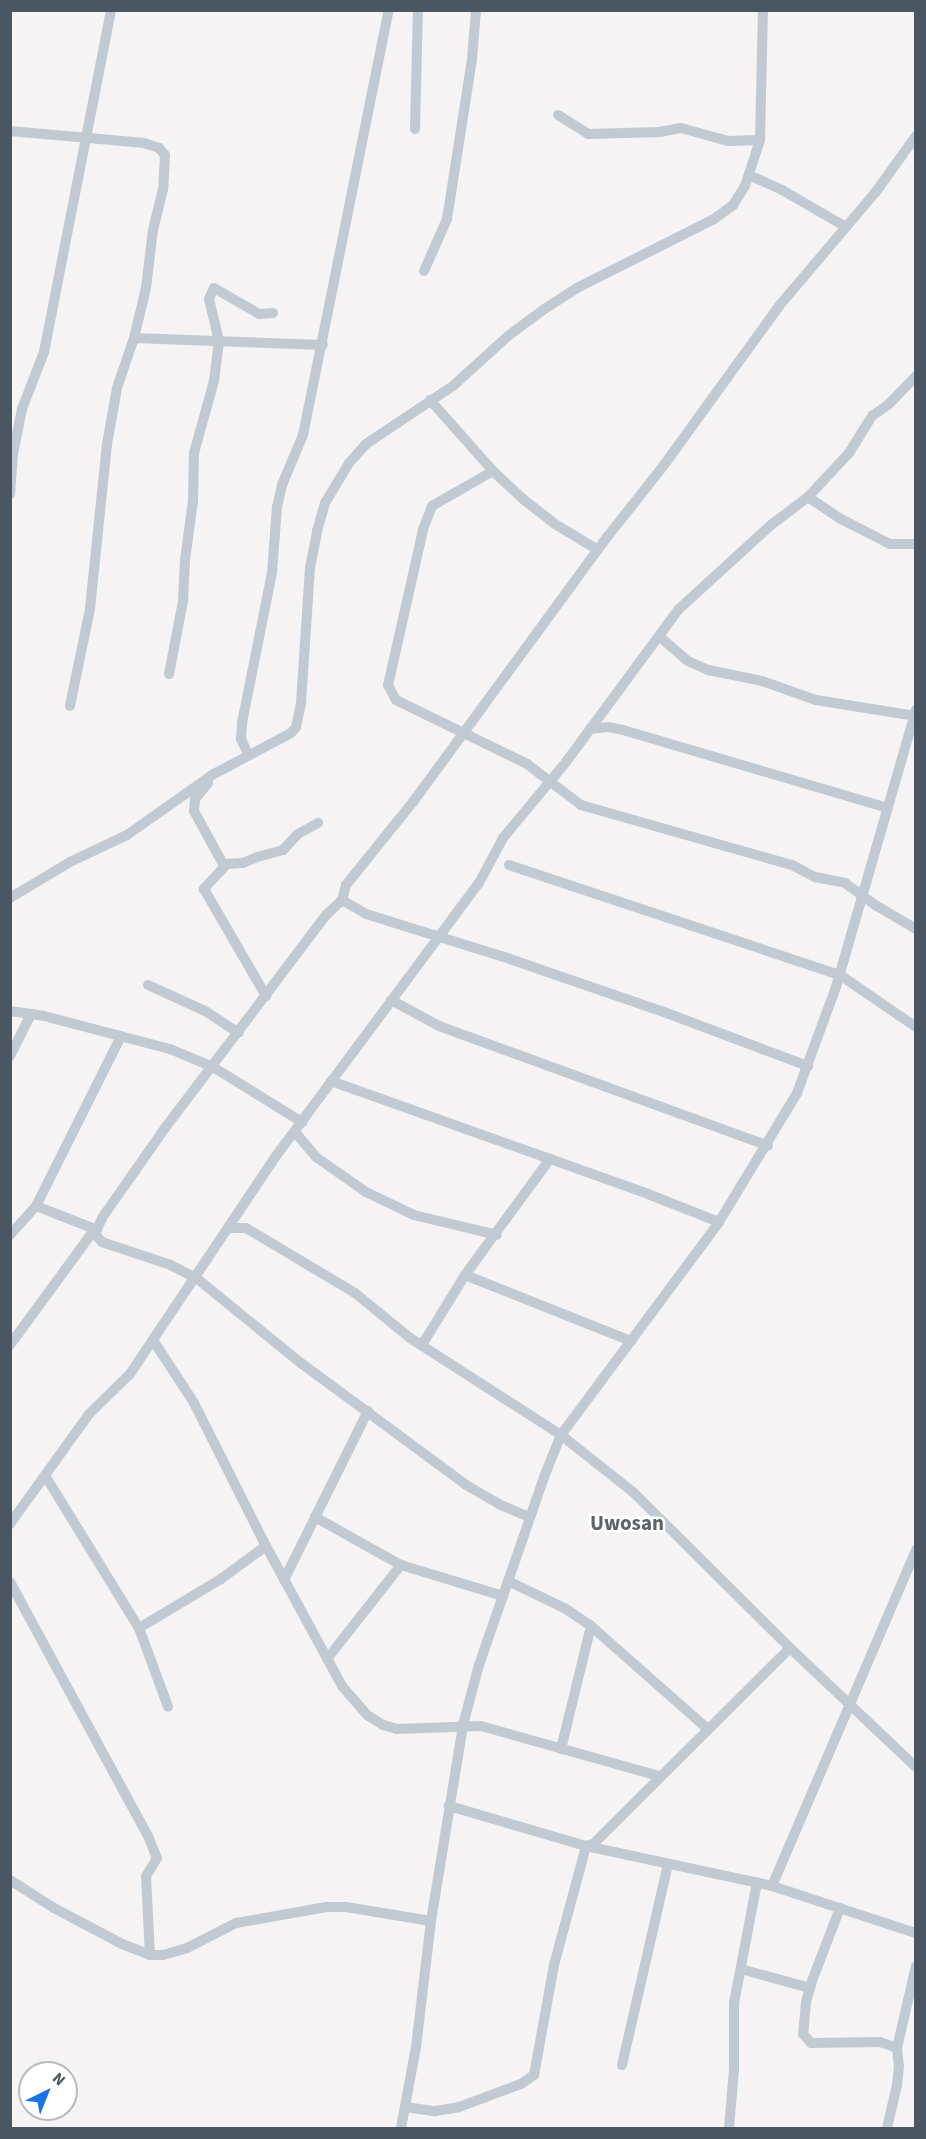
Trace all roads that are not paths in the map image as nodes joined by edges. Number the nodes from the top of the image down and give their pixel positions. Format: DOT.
graph roads {
  1 [pos="111,10"];
  2 [pos="388,10"];
  3 [pos="418,10"];
  4 [pos="476,10"];
  5 [pos="763,10"];
  6 [pos="558,116"];
  7 [pos="415,129"];
  8 [pos="10,131"];
  9 [pos="915,136"];
  10 [pos="86,137"];
  11 [pos="760,140"];
  12 [pos="751,176"];
  13 [pos="846,227"];
  14 [pos="424,271"];
  15 [pos="273,313"];
  16 [pos="134,338"];
  17 [pos="219,341"];
  18 [pos="323,345"];
  19 [pos="915,376"];
  20 [pos="430,400"];
  21 [pos="493,471"];
  22 [pos="10,494"];
  23 [pos="808,497"];
  24 [pos="915,544"];
  25 [pos="598,550"];
  26 [pos="659,636"];
  27 [pos="169,674"];
  28 [pos="70,706"];
  29 [pos="915,714"];
  30 [pos="590,729"];
  31 [pos="464,733"];
  32 [pos="248,754"];
  33 [pos="216,773"];
  34 [pos="551,780"];
  35 [pos="888,808"];
  36 [pos="318,823"];
  37 [pos="226,865"];
  38 [pos="509,865"];
  39 [pos="862,895"];
  40 [pos="10,898"];
  41 [pos="342,900"];
  42 [pos="915,929"];
  43 [pos="441,937"];
  44 [pos="840,975"];
  45 [pos="148,985"];
  46 [pos="266,996"];
  47 [pos="391,1000"];
  48 [pos="10,1011"];
  49 [pos="32,1014"];
  50 [pos="915,1027"];
  51 [pos="239,1033"];
  52 [pos="121,1036"];
  53 [pos="10,1056"];
  54 [pos="808,1066"];
  55 [pos="213,1067"];
  56 [pos="331,1082"];
  57 [pos="302,1122"];
  58 [pos="295,1132"];
  59 [pos="768,1146"];
  60 [pos="550,1159"];
  61 [pos="36,1206"];
  62 [pos="239,1213"];
  63 [pos="719,1222"];
  64 [pos="230,1228"];
  65 [pos="246,1228"];
  66 [pos="95,1230"];
  67 [pos="10,1235"];
  68 [pos="497,1235"];
  69 [pos="465,1275"];
  70 [pos="196,1278"];
  71 [pos="153,1340"];
  72 [pos="631,1341"];
  73 [pos="10,1345"];
  74 [pos="422,1345"];
  75 [pos="368,1411"];
  76 [pos="561,1435"];
  77 [pos="46,1477"];
  78 [pos="315,1517"];
  79 [pos="530,1517"];
  80 [pos="10,1524"];
  81 [pos="266,1546"];
  82 [pos="915,1550"];
  83 [pos="401,1565"];
  84 [pos="284,1580"];
  85 [pos="508,1581"];
  86 [pos="10,1582"];
  87 [pos="503,1596"];
  88 [pos="591,1626"];
  89 [pos="140,1628"];
  90 [pos="790,1648"];
  91 [pos="327,1659"];
  92 [pos="848,1703"];
  93 [pos="168,1707"];
  94 [pos="463,1725"];
  95 [pos="708,1729"];
  96 [pos="561,1749"];
  97 [pos="915,1767"];
  98 [pos="659,1776"];
  99 [pos="449,1806"];
  100 [pos="586,1846"];
  101 [pos="668,1864"];
  102 [pos="10,1880"];
  103 [pos="757,1882"];
  104 [pos="772,1886"];
  105 [pos="840,1908"];
  106 [pos="430,1921"];
  107 [pos="915,1933"];
  108 [pos="150,1955"];
  109 [pos="915,1966"];
  110 [pos="741,1969"];
  111 [pos="810,1988"];
  112 [pos="897,2048"];
  113 [pos="622,2065"];
  114 [pos="405,2107"];
  115 [pos="401,2127"];
  116 [pos="413,2128"];
  117 [pos="729,2128"];
  118 [pos="887,2128"];
  1 -- 10 [label="street"];
  2 -- 18 [label="street"];
  3 -- 7 [label="street"];
  4 -- 14 [label="street"];
  5 -- 11 [label="street"];
  6 -- 11 [label="street"];
  8 -- 10 [label="street"];
  9 -- 13 [label="street"];
  10 -- 16 [label="street"];
  10 -- 22 [label="street"];
  11 -- 20 [label="street"];
  12 -- 13 [label="street"];
  13 -- 25 [label="street"];
  15 -- 17 [label="street"];
  16 -- 17 [label="street"];
  16 -- 28 [label="street"];
  17 -- 18 [label="street"];
  17 -- 27 [label="street"];
  18 -- 32 [label="street"];
  19 -- 23 [label="street"];
  20 -- 21 [label="street"];
  20 -- 32 [label="street"];
  21 -- 25 [label="street"];
  21 -- 31 [label="street"];
  23 -- 24 [label="street"];
  23 -- 26 [label="street"];
  25 -- 31 [label="street"];
  26 -- 29 [label="street"];
  26 -- 30 [label="street"];
  29 -- 35 [label="street"];
  30 -- 34 [label="street"];
  30 -- 35 [label="street"];
  31 -- 34 [label="street"];
  31 -- 41 [label="street"];
  32 -- 33 [label="street"];
  33 -- 37 [label="street"];
  33 -- 40 [label="street"];
  34 -- 39 [label="street"];
  34 -- 43 [label="street"];
  35 -- 39 [label="street"];
  36 -- 37 [label="street"];
  37 -- 46 [label="street"];
  38 -- 44 [label="street"];
  39 -- 42 [label="street"];
  39 -- 44 [label="street"];
  41 -- 43 [label="street"];
  41 -- 46 [label="street"];
  43 -- 47 [label="street"];
  43 -- 54 [label="street"];
  44 -- 50 [label="street"];
  44 -- 54 [label="street"];
  45 -- 51 [label="street"];
  46 -- 51 [label="street"];
  47 -- 56 [label="street"];
  47 -- 59 [label="street"];
  48 -- 49 [label="street"];
  49 -- 52 [label="street"];
  49 -- 53 [label="street"];
  51 -- 55 [label="street"];
  52 -- 55 [label="street"];
  52 -- 61 [label="street"];
  54 -- 59 [label="street"];
  55 -- 57 [label="street"];
  55 -- 66 [label="street"];
  56 -- 57 [label="street"];
  56 -- 60 [label="street"];
  57 -- 58 [label="street"];
  58 -- 62 [label="street"];
  58 -- 68 [label="street"];
  59 -- 63 [label="street"];
  60 -- 63 [label="street"];
  60 -- 68 [label="street"];
  61 -- 66 [label="street"];
  61 -- 67 [label="street"];
  62 -- 64 [label="street"];
  62 -- 65 [label="street"];
  63 -- 72 [label="street"];
  64 -- 65 [label="street"];
  64 -- 70 [label="street"];
  65 -- 74 [label="street"];
  66 -- 70 [label="street"];
  66 -- 73 [label="street"];
  68 -- 69 [label="street"];
  69 -- 72 [label="street"];
  69 -- 74 [label="street"];
  70 -- 71 [label="street"];
  70 -- 75 [label="street"];
  71 -- 77 [label="street"];
  71 -- 81 [label="street"];
  72 -- 76 [label="street"];
  74 -- 76 [label="street"];
  75 -- 78 [label="street"];
  75 -- 79 [label="street"];
  76 -- 79 [label="street"];
  76 -- 90 [label="street"];
  77 -- 80 [label="street"];
  77 -- 89 [label="street"];
  78 -- 83 [label="street"];
  78 -- 84 [label="street"];
  79 -- 85 [label="street"];
  81 -- 84 [label="street"];
  81 -- 89 [label="street"];
  82 -- 92 [label="street"];
  83 -- 87 [label="street"];
  83 -- 91 [label="street"];
  84 -- 91 [label="street"];
  85 -- 87 [label="street"];
  85 -- 88 [label="street"];
  86 -- 108 [label="street"];
  87 -- 94 [label="street"];
  88 -- 95 [label="street"];
  88 -- 96 [label="street"];
  89 -- 93 [label="street"];
  90 -- 92 [label="street"];
  90 -- 95 [label="street"];
  91 -- 94 [label="street"];
  92 -- 97 [label="street"];
  92 -- 104 [label="street"];
  94 -- 96 [label="street"];
  94 -- 99 [label="street"];
  95 -- 98 [label="street"];
  96 -- 98 [label="street"];
  98 -- 100 [label="street"];
  99 -- 100 [label="street"];
  99 -- 106 [label="street"];
  100 -- 101 [label="street"];
  100 -- 114 [label="street"];
  101 -- 103 [label="street"];
  101 -- 113 [label="street"];
  102 -- 108 [label="street"];
  103 -- 104 [label="street"];
  103 -- 110 [label="street"];
  104 -- 105 [label="street"];
  105 -- 107 [label="street"];
  105 -- 111 [label="street"];
  106 -- 108 [label="street"];
  106 -- 114 [label="street"];
  109 -- 112 [label="street"];
  110 -- 111 [label="street"];
  110 -- 117 [label="street"];
  111 -- 112 [label="street"];
  112 -- 118 [label="street"];
  114 -- 115 [label="street"];
  115 -- 116 [label="street"];
}
